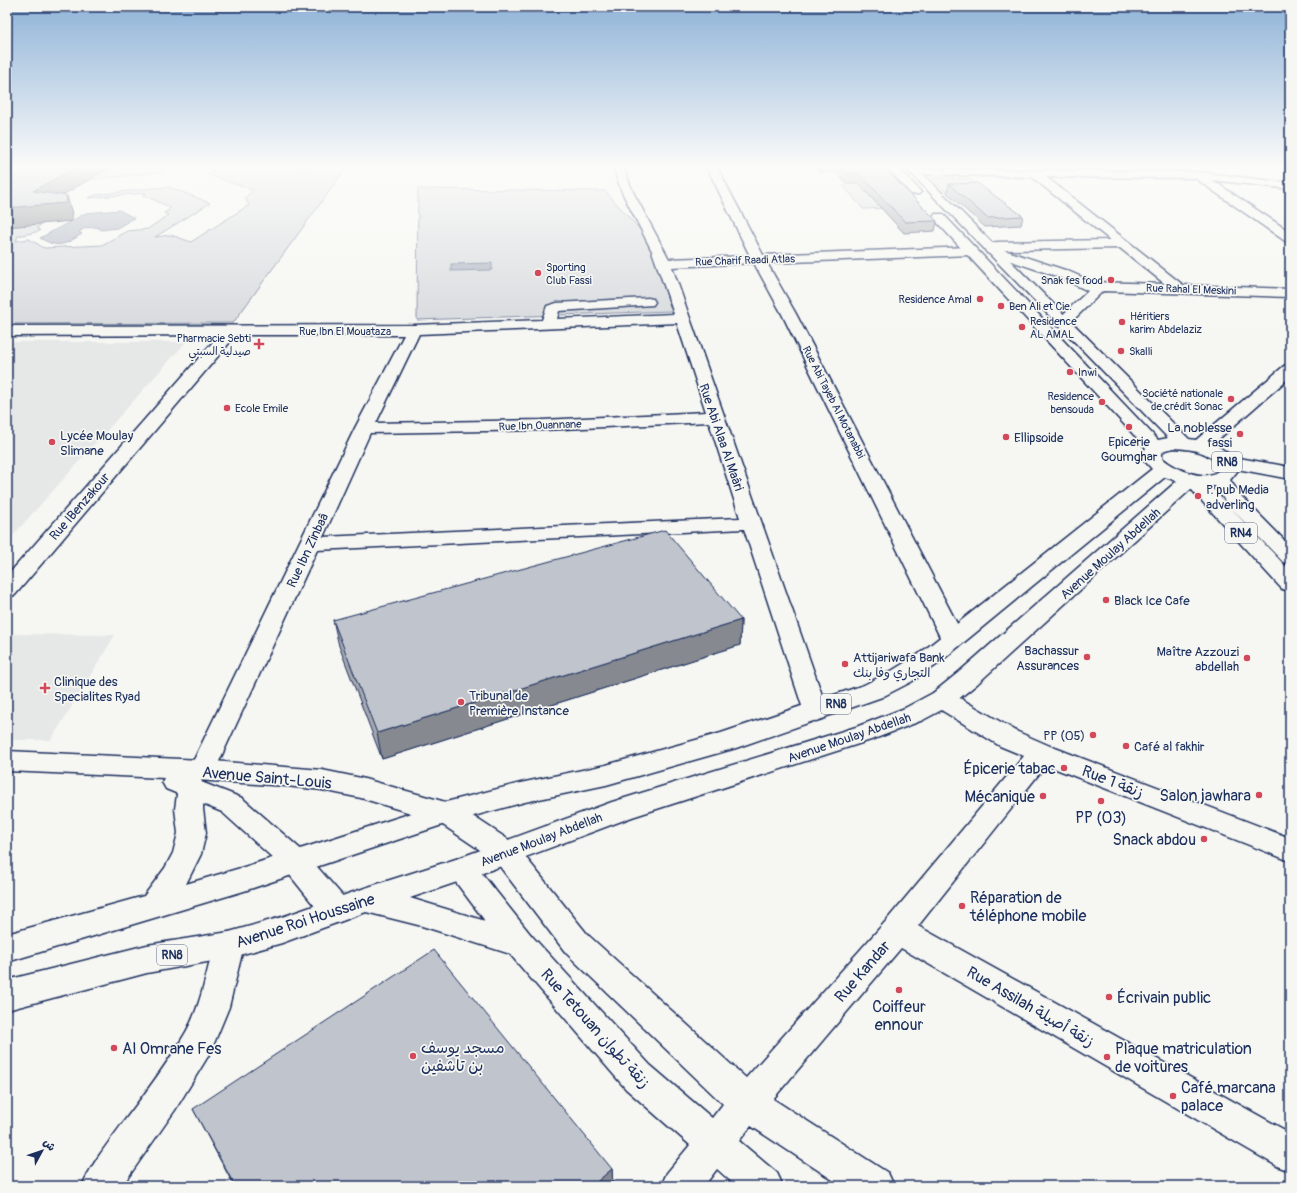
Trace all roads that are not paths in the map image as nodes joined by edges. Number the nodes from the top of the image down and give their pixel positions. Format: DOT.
graph roads {
  1 [pos="642,223"];
  2 [pos="740,223"];
  3 [pos="944,223"];
  4 [pos="965,223"];
  5 [pos="1096,223"];
  6 [pos="1267,223"];
  7 [pos="1290,238"];
  8 [pos="1123,244"];
  9 [pos="990,248"];
  10 [pos="970,251"];
  11 [pos="759,260"];
  12 [pos="664,263"];
  13 [pos="1092,286"];
  14 [pos="1179,289"];
  15 [pos="1290,293"];
  16 [pos="648,302"];
  17 [pos="682,318"];
  18 [pos="1062,322"];
  19 [pos="549,324"];
  20 [pos="414,330"];
  21 [pos="7,331"];
  22 [pos="230,332"];
  23 [pos="1290,369"];
  24 [pos="715,417"];
  25 [pos="364,428"];
  26 [pos="1191,445"];
  27 [pos="1159,458"];
  28 [pos="1224,470"];
  29 [pos="1290,473"];
  30 [pos="1192,479"];
  31 [pos="752,523"];
  32 [pos="309,544"];
  33 [pos="1290,558"];
  34 [pos="1290,584"];
  35 [pos="7,590"];
  36 [pos="953,639"];
  37 [pos="942,699"];
  38 [pos="816,712"];
  39 [pos="1041,753"];
  40 [pos="7,761"];
  41 [pos="197,779"];
  42 [pos="446,813"];
  43 [pos="1290,850"];
  44 [pos="505,852"];
  45 [pos="295,862"];
  46 [pos="462,869"];
  47 [pos="365,900"];
  48 [pos="153,906"];
  49 [pos="336,910"];
  50 [pos="898,930"];
  51 [pos="520,944"];
  52 [pos="229,945"];
  53 [pos="7,948"];
  54 [pos="7,995"];
  55 [pos="747,1103"];
  56 [pos="715,1143"];
  57 [pos="1290,1153"];
  58 [pos="102,1186"];
  59 [pos="680,1186"];
  60 [pos="764,1186"];
  61 [pos="876,1186"];
  1 -- 12 [label="street, Rue Abi Alaa Al Maâri"];
  2 -- 11 [label="street, Rue Abi Tayeb Al Motanabbi"];
  3 -- 10 [label="street"];
  4 -- 9 [label="street"];
  5 -- 8 [label="street"];
  6 -- 7 [label="street"];
  8 -- 9 [label="street"];
  8 -- 14 [label="street"];
  9 -- 13 [label="street, Rue Rahal El Meskini"];
  9 -- 18 [label="street"];
  10 -- 11 [label="street, Rue Charif Raadi Atlas"];
  10 -- 27 [label="street"];
  11 -- 12 [label="street, Rue Charif Raadi Atlas"];
  11 -- 36 [label="street, Rue Abi Tayeb Al Motanabbi"];
  12 -- 17 [label="street, Rue Abi Alaa Al Maâri"];
  13 -- 14 [label="street, Rue Rahal El Meskini"];
  13 -- 18 [label="street"];
  14 -- 15 [label="street, Rue Rahal El Meskini"];
  16 -- 19 [label="street"];
  17 -- 19 [label="street, Rue Ibn El Mouataza"];
  17 -- 24 [label="street, Rue Abi Alaa Al Maâri"];
  18 -- 26 [label="street"];
  19 -- 20 [label="street, Rue Ibn El Mouataza"];
  20 -- 22 [label="street, Rue Ibn El Mouataza"];
  20 -- 25 [label="street, Rue Ibn Zinbaâ"];
  21 -- 22 [label="street, Rue Ibn El Mouataza"];
  22 -- 35 [label="street, Rue IBenzakour"];
  23 -- 26 [label="street"];
  24 -- 25 [label="street, Rue Ibn Ouannane"];
  24 -- 31 [label="street, Rue Abi Alaa Al Maâri"];
  25 -- 32 [label="street, Rue Ibn Zinbaâ"];
  26 -- 27 [label="street, RN8"];
  26 -- 28 [label="street, RN8"];
  27 -- 30 [label="street, RN8"];
  27 -- 36 [label="street, RN8"];
  28 -- 29 [label="street"];
  28 -- 30 [label="street, RN8"];
  28 -- 33 [label="street, RN4"];
  30 -- 34 [label="street, RN4"];
  30 -- 37 [label="street, Avenue Moulay Abdellah / RN8"];
  31 -- 32 [label="street"];
  31 -- 38 [label="street, Rue Abi Alaa Al Maâri"];
  32 -- 41 [label="street, Rue Ibn Zinbaâ"];
  36 -- 38 [label="street, RN8"];
  37 -- 39 [label="street, Rue 1 زنقة"];
  37 -- 44 [label="street, Avenue Moulay Abdellah / RN8"];
  38 -- 42 [label="street, RN8"];
  39 -- 43 [label="street, Rue 1 زنقة"];
  39 -- 50 [label="street, Rue Kandar"];
  40 -- 41 [label="street, Avenue Saint-Louis"];
  41 -- 42 [label="street, Avenue Saint-Louis"];
  41 -- 45 [label="street, Avenue Saint-Louis"];
  41 -- 48 [label="street"];
  42 -- 44 [label="street, Avenue Saint-Louis"];
  42 -- 45 [label="street, RN8"];
  44 -- 46 [label="street, Avenue Moulay Abdellah / RN8"];
  44 -- 55 [label="street"];
  45 -- 48 [label="street, RN8"];
  45 -- 49 [label="street, Avenue Saint-Louis"];
  46 -- 47 [label="street, Avenue Roi Houssaine / RN8"];
  46 -- 51 [label="street, Rue Tetouan زنقة تطوان"];
  47 -- 49 [label="street, Avenue Roi Houssaine / RN8"];
  47 -- 51 [label="street"];
  48 -- 53 [label="street, RN8"];
  49 -- 52 [label="street, Avenue Roi Houssaine / RN8"];
  50 -- 55 [label="street, Rue Kandar"];
  50 -- 57 [label="street, Rue Assilah زنقة أصيلة"];
  51 -- 56 [label="street, Rue Tetouan زنقة تطوان"];
  52 -- 54 [label="street, Avenue Roi Houssaine / RN8"];
  52 -- 58 [label="street"];
  55 -- 56 [label="street, Rue Kandar"];
  55 -- 61 [label="street"];
  56 -- 59 [label="street, Rue Kandar"];
  56 -- 60 [label="street, Rue Tetouan زنقة تطوان"];
}
